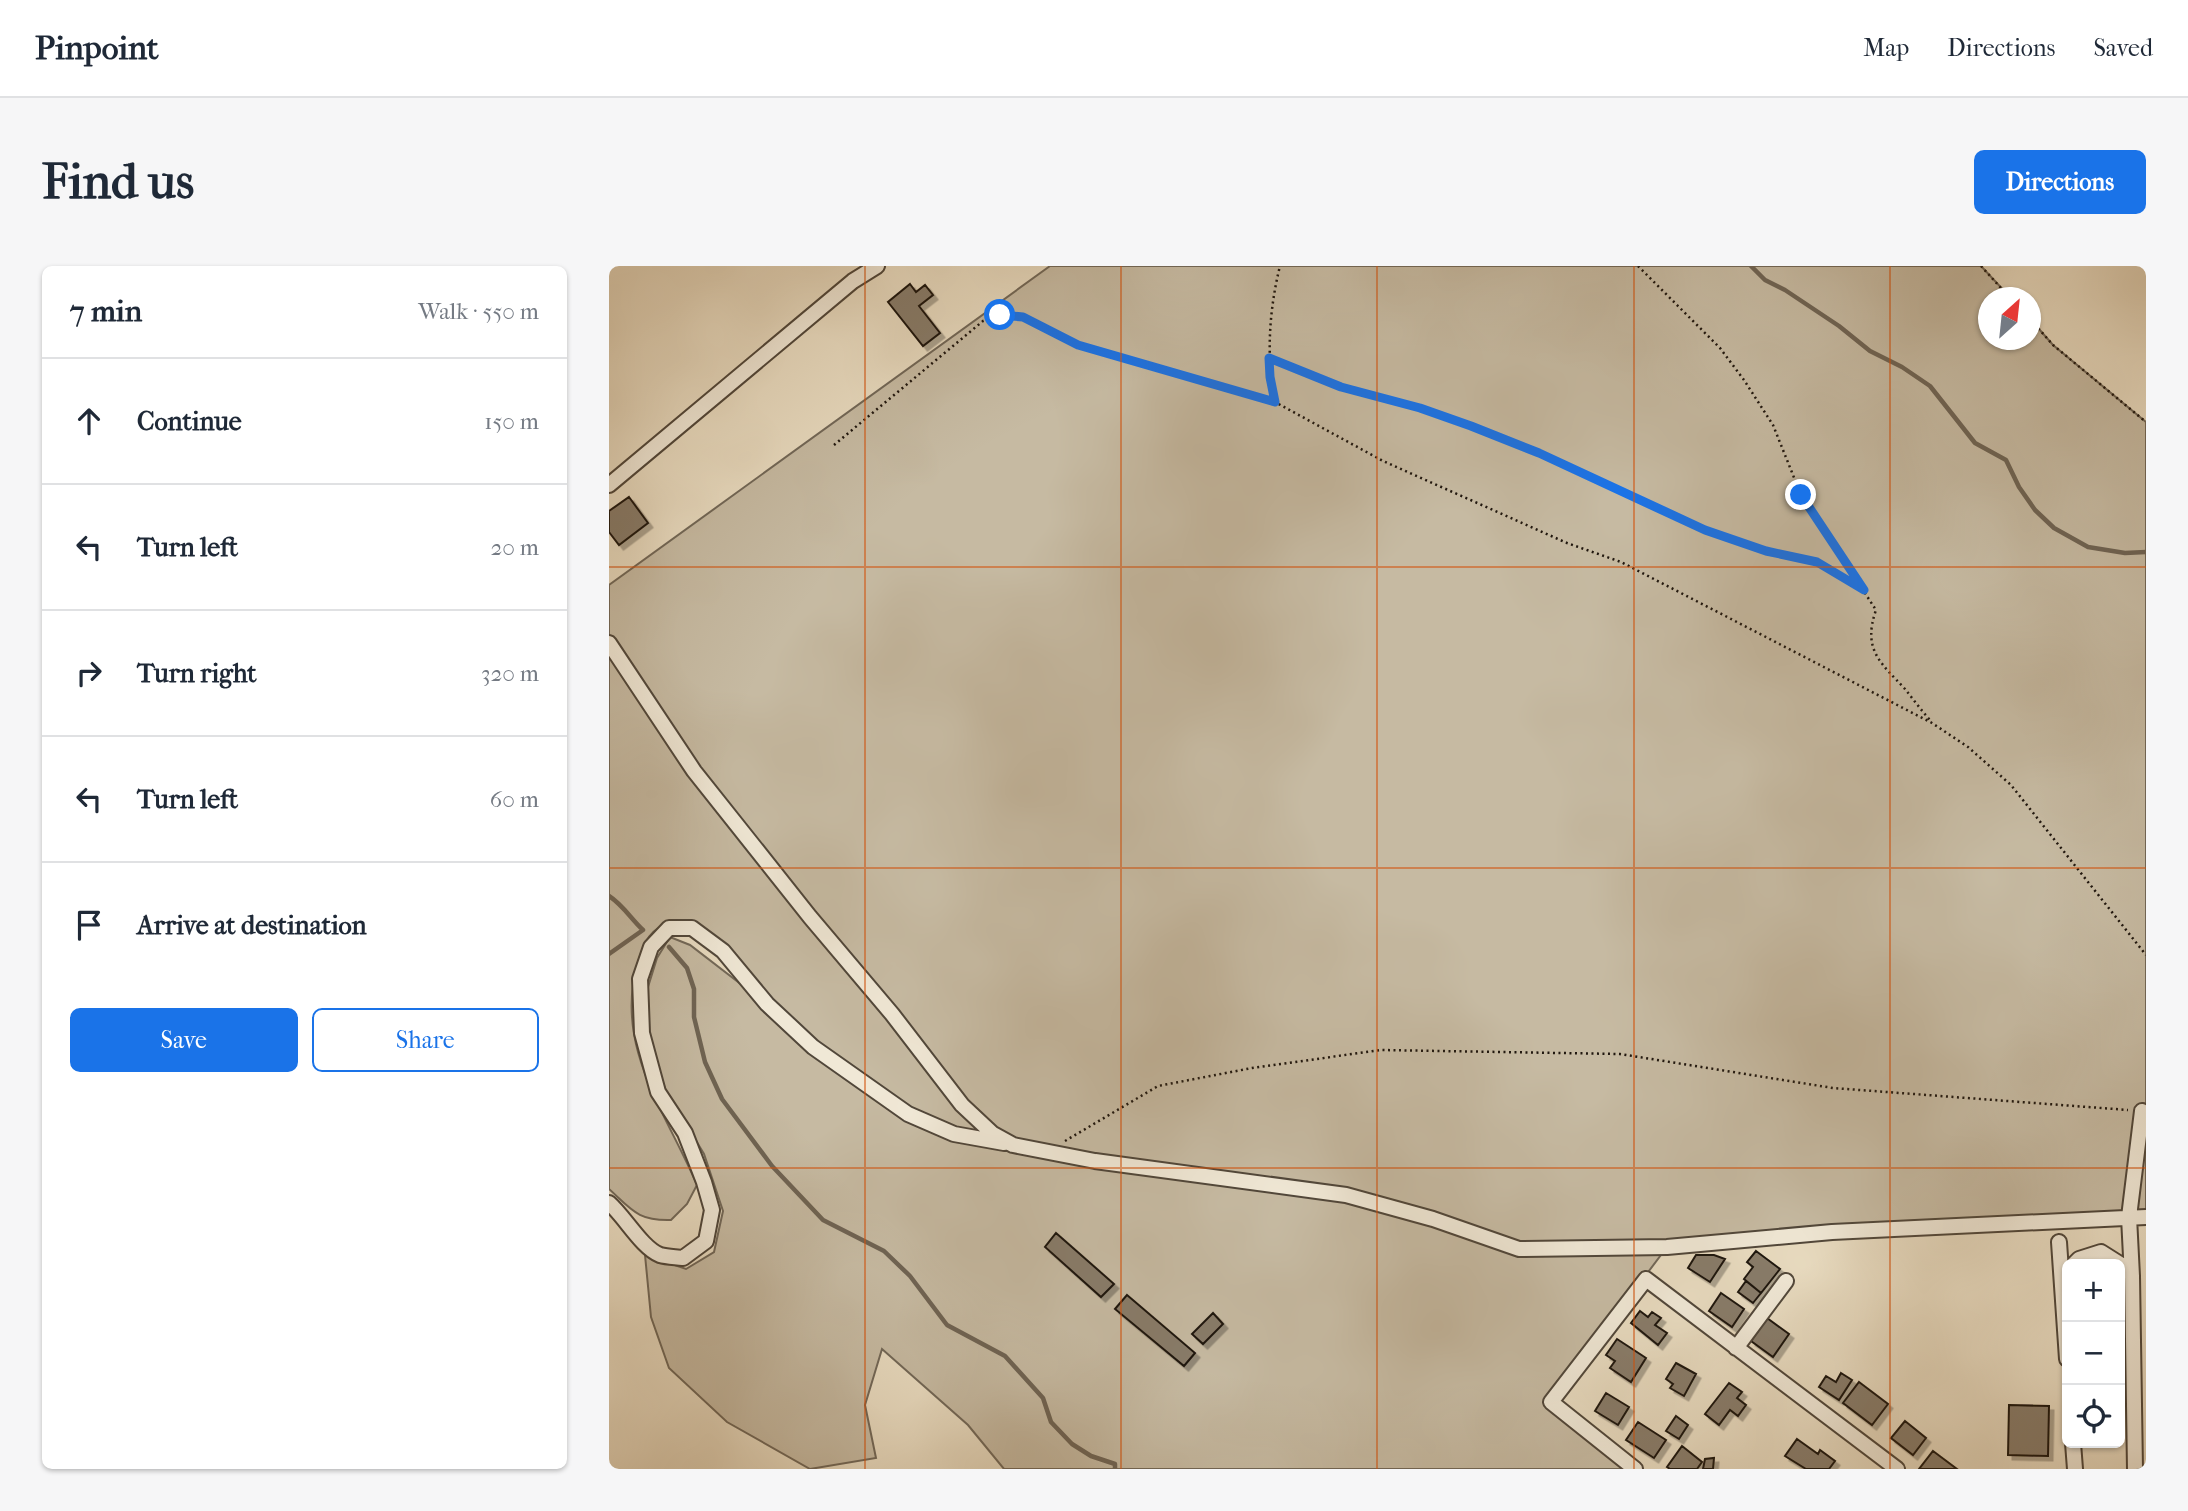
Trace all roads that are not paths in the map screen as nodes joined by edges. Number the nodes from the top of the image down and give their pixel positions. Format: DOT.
graph roads {
  1 [pos="877,266"];
  2 [pos="609,485"];
  3 [pos="609,643"];
  4 [pos="2142,1111"];
  5 [pos="1013,1145"];
  6 [pos="609,1203"];
  7 [pos="2129,1217"];
  8 [pos="2146,1217"];
  9 [pos="2059,1242"];
  10 [pos="2079,1259"];
  11 [pos="2112,1259"];
  12 [pos="2062,1261"];
  13 [pos="2125,1269"];
  14 [pos="2132,1276"];
  15 [pos="1786,1281"];
  16 [pos="1736,1348"];
  17 [pos="2073,1448"];
  18 [pos="1635,1469"];
  19 [pos="1897,1469"];
  20 [pos="2075,1469"];
  21 [pos="2135,1469"];
  1 -- 2 [label="street"];
  3 -- 5 [label="street"];
  4 -- 7 [label="street"];
  5 -- 6 [label="street"];
  5 -- 7 [label="street"];
  7 -- 8 [label="street"];
  7 -- 14 [label="street"];
  9 -- 12 [label="street"];
  10 -- 11 [label="street"];
  13 -- 14 [label="street"];
  14 -- 21 [label="street"];
  15 -- 16 [label="street"];
  16 -- 18 [label="street"];
  16 -- 19 [label="street"];
  17 -- 20 [label="street"];
}
